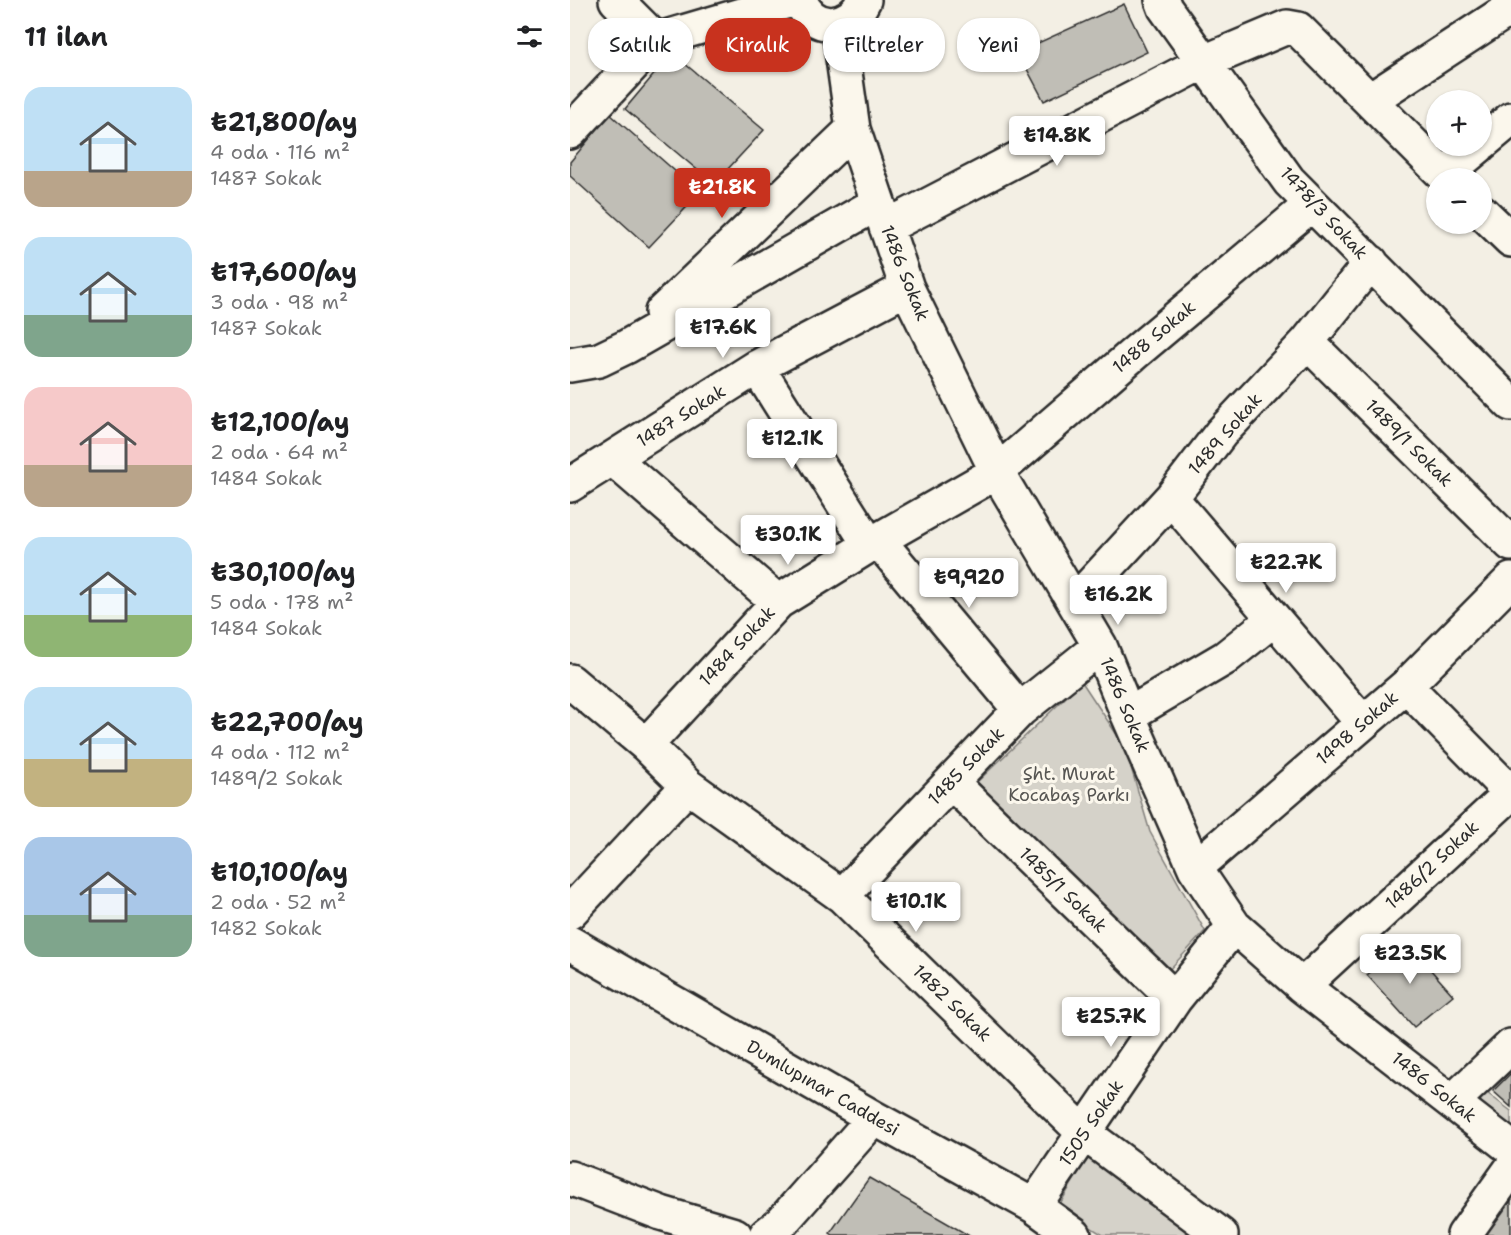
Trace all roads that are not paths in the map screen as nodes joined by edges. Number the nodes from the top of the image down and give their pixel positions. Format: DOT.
graph roads {
  1 [pos="616,0"];
  2 [pos="792,0"];
  3 [pos="801,0"];
  4 [pos="864,0"];
  5 [pos="1162,0"];
  6 [pos="1511,8"];
  7 [pos="634,18"];
  8 [pos="850,18"];
  9 [pos="823,22"];
  10 [pos="693,29"];
  11 [pos="1204,62"];
  12 [pos="626,72"];
  13 [pos="845,72"];
  14 [pos="1371,100"];
  15 [pos="1511,119"];
  16 [pos="853,129"];
  17 [pos="570,132"];
  18 [pos="1492,135"];
  19 [pos="1468,156"];
  20 [pos="1437,168"];
  21 [pos="1456,168"];
  22 [pos="1312,204"];
  23 [pos="882,215"];
  24 [pos="1492,222"];
  25 [pos="1511,240"];
  26 [pos="1371,262"];
  27 [pos="907,288"];
  28 [pos="1307,342"];
  29 [pos="626,347"];
  30 [pos="570,365"];
  31 [pos="757,367"];
  32 [pos="1511,404"];
  33 [pos="613,459"];
  34 [pos="998,472"];
  35 [pos="570,485"];
  36 [pos="1171,498"];
  37 [pos="874,543"];
  38 [pos="1511,544"];
  39 [pos="1511,580"];
  40 [pos="778,602"];
  41 [pos="1075,602"];
  42 [pos="1274,619"];
  43 [pos="1100,646"];
  44 [pos="570,681"];
  45 [pos="1406,686"];
  46 [pos="1020,710"];
  47 [pos="1128,715"];
  48 [pos="1363,723"];
  49 [pos="646,745"];
  50 [pos="951,782"];
  51 [pos="688,786"];
  52 [pos="1511,793"];
  53 [pos="1195,867"];
  54 [pos="842,896"];
  55 [pos="570,912"];
  56 [pos="1234,926"];
  57 [pos="570,943"];
  58 [pos="1302,986"];
  59 [pos="1175,999"];
  60 [pos="1511,1046"];
  61 [pos="1453,1101"];
  62 [pos="874,1118"];
  63 [pos="1084,1133"];
  64 [pos="1511,1148"];
  65 [pos="1511,1169"];
  66 [pos="570,1178"];
  67 [pos="1034,1206"];
  68 [pos="780,1231"];
  69 [pos="735,1235"];
  70 [pos="1074,1235"];
  71 [pos="1221,1235"];
  72 [pos="1464,1235"];
  1 -- 7 [label="street"];
  2 -- 10 [label="street"];
  3 -- 9 [label="street"];
  4 -- 8 [label="street"];
  5 -- 11 [label="street, 1478/3 Sokak"];
  6 -- 14 [label="street"];
  11 -- 14 [label="street"];
  11 -- 22 [label="street, 1478/3 Sokak"];
  11 -- 23 [label="street"];
  12 -- 17 [label="street"];
  13 -- 16 [label="street, 1486 Sokak"];
  14 -- 20 [label="street"];
  15 -- 18 [label="street"];
  16 -- 23 [label="street, 1486 Sokak"];
  16 -- 29 [label="street"];
  19 -- 21 [label="street"];
  22 -- 26 [label="street, 1478/3 Sokak"];
  22 -- 34 [label="street, 1488 Sokak"];
  23 -- 27 [label="street, 1486 Sokak"];
  23 -- 29 [label="street"];
  24 -- 25 [label="street"];
  26 -- 28 [label="street, 1489 Sokak"];
  26 -- 32 [label="street, 1478/3 Sokak"];
  27 -- 31 [label="street, 1487 Sokak"];
  27 -- 34 [label="street, 1486 Sokak"];
  28 -- 36 [label="street, 1489 Sokak"];
  28 -- 38 [label="street, 1489/1 Sokak"];
  29 -- 30 [label="street"];
  31 -- 33 [label="street, 1487 Sokak"];
  31 -- 37 [label="street"];
  33 -- 35 [label="street, 1487 Sokak"];
  33 -- 40 [label="street, 1487 Sokak"];
  34 -- 37 [label="street, 1484 Sokak"];
  34 -- 41 [label="street, 1486 Sokak"];
  36 -- 41 [label="street, 1489 Sokak"];
  36 -- 42 [label="street"];
  37 -- 40 [label="street, 1484 Sokak"];
  37 -- 46 [label="street"];
  39 -- 45 [label="street, 1498 Sokak"];
  40 -- 49 [label="street, 1484 Sokak"];
  41 -- 43 [label="street, 1486 Sokak"];
  42 -- 47 [label="street"];
  42 -- 48 [label="street"];
  43 -- 46 [label="street, 1485 Sokak"];
  43 -- 47 [label="street, 1486 Sokak"];
  44 -- 49 [label="street, 1482 Sokak"];
  45 -- 48 [label="street, 1498 Sokak"];
  45 -- 52 [label="street"];
  46 -- 50 [label="street, 1485 Sokak"];
  47 -- 53 [label="street, 1486 Sokak"];
  48 -- 53 [label="street, 1498 Sokak"];
  49 -- 51 [label="street, 1482 Sokak"];
  50 -- 54 [label="street, 1485 Sokak"];
  50 -- 59 [label="street, 1485/1 Sokak"];
  51 -- 54 [label="street, 1482 Sokak"];
  51 -- 55 [label="street"];
  52 -- 58 [label="street, 1486/2 Sokak"];
  53 -- 56 [label="street, 1486 Sokak"];
  54 -- 63 [label="street, 1482 Sokak"];
  56 -- 58 [label="street, 1486 Sokak"];
  56 -- 59 [label="street, 1505 Sokak"];
  57 -- 62 [label="street, Dumlupınar Caddesi"];
  58 -- 61 [label="street, 1486 Sokak"];
  59 -- 63 [label="street, 1505 Sokak"];
  60 -- 61 [label="street"];
  61 -- 64 [label="street, 1486 Sokak"];
  62 -- 67 [label="street, Dumlupınar Caddesi"];
  62 -- 68 [label="street"];
  63 -- 67 [label="street, 1505 Sokak"];
  63 -- 71 [label="street, 1482 Sokak"];
  65 -- 72 [label="street"];
  66 -- 69 [label="street"];
  67 -- 70 [label="street, Dumlupınar Caddesi"];
}
